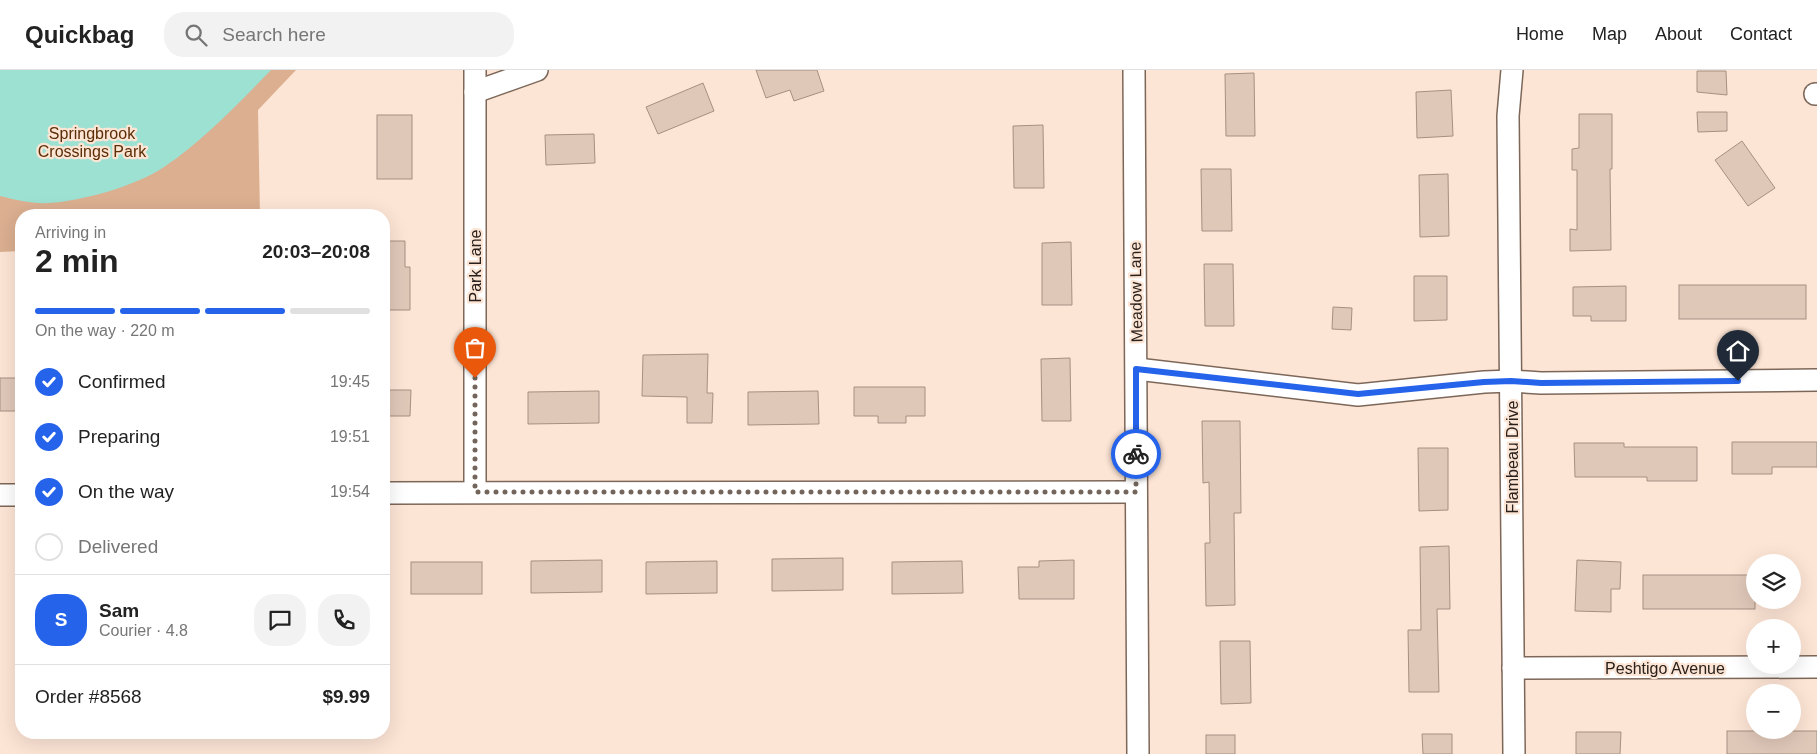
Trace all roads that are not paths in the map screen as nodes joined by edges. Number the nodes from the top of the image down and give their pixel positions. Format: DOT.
graph roads {
  1 [pos="474,70"];
  2 [pos="537,70"];
  3 [pos="1134,70"];
  4 [pos="1512,70"];
  5 [pos="475,92"];
  6 [pos="1136,369"];
  7 [pos="1817,380"];
  8 [pos="1511,381"];
  9 [pos="475,492"];
  10 [pos="1136,492"];
  11 [pos="390,493"];
  12 [pos="0,495"];
  13 [pos="15,495"];
  14 [pos="1817,667"];
  15 [pos="1513,668"];
  16 [pos="1138,754"];
  17 [pos="1514,754"];
  1 -- 5 [label="street, Park Lane"];
  2 -- 5 [label="street"];
  3 -- 6 [label="street, Meadow Lane"];
  4 -- 8 [label="street, Flambeau Drive"];
  5 -- 9 [label="street, Park Lane"];
  6 -- 8 [label="street"];
  6 -- 10 [label="street, Meadow Lane"];
  7 -- 8 [label="street"];
  8 -- 15 [label="street, Flambeau Drive"];
  9 -- 10 [label="street"];
  9 -- 11 [label="street"];
  10 -- 16 [label="street, Meadow Lane"];
  12 -- 13 [label="street"];
  14 -- 15 [label="street, Peshtigo Avenue"];
  15 -- 17 [label="street, Flambeau Drive"];
}
